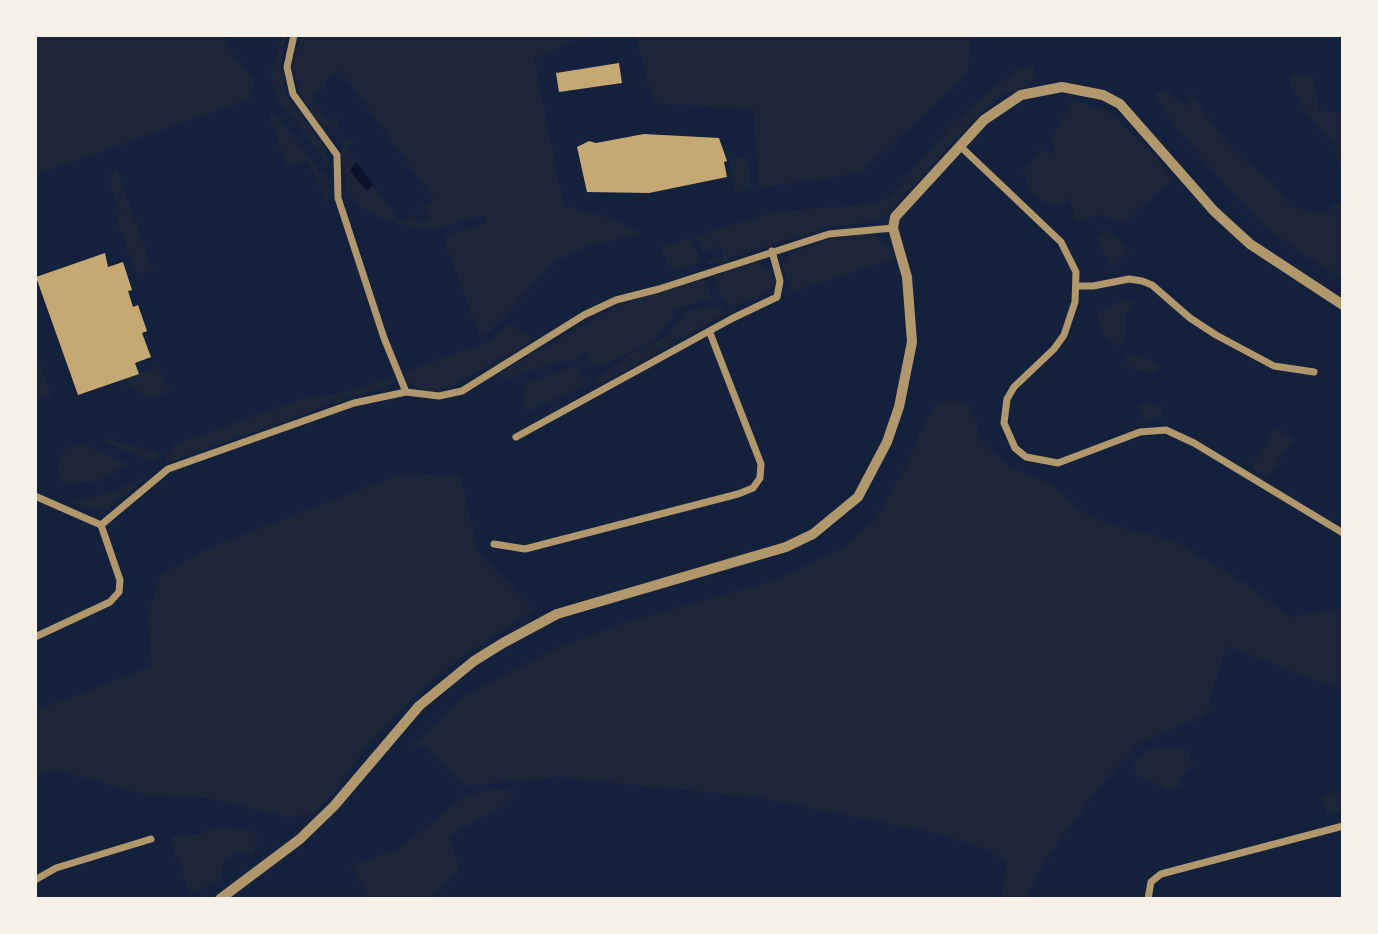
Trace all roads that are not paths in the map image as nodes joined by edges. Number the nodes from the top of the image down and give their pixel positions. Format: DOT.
graph roads {
  1 [pos="294,35"];
  2 [pos="960,146"];
  3 [pos="893,229"];
  4 [pos="772,251"];
  5 [pos="1077,286"];
  6 [pos="1343,305"];
  7 [pos="710,333"];
  8 [pos="1314,372"];
  9 [pos="406,392"];
  10 [pos="516,437"];
  11 [pos="35,496"];
  12 [pos="101,525"];
  13 [pos="1343,533"];
  14 [pos="494,544"];
  15 [pos="35,637"];
  16 [pos="1343,826"];
  17 [pos="151,839"];
  18 [pos="35,880"];
  19 [pos="220,899"];
  20 [pos="1148,899"];
  1 -- 9 [label="street"];
  2 -- 3 [label="street"];
  2 -- 5 [label="street"];
  2 -- 6 [label="street"];
  3 -- 4 [label="street"];
  3 -- 19 [label="street"];
  4 -- 7 [label="street"];
  4 -- 9 [label="street"];
  5 -- 8 [label="street"];
  5 -- 13 [label="street"];
  7 -- 10 [label="street"];
  7 -- 14 [label="street"];
  9 -- 12 [label="street"];
  11 -- 12 [label="street"];
  12 -- 15 [label="street"];
  16 -- 20 [label="street"];
  17 -- 18 [label="street"];
}
